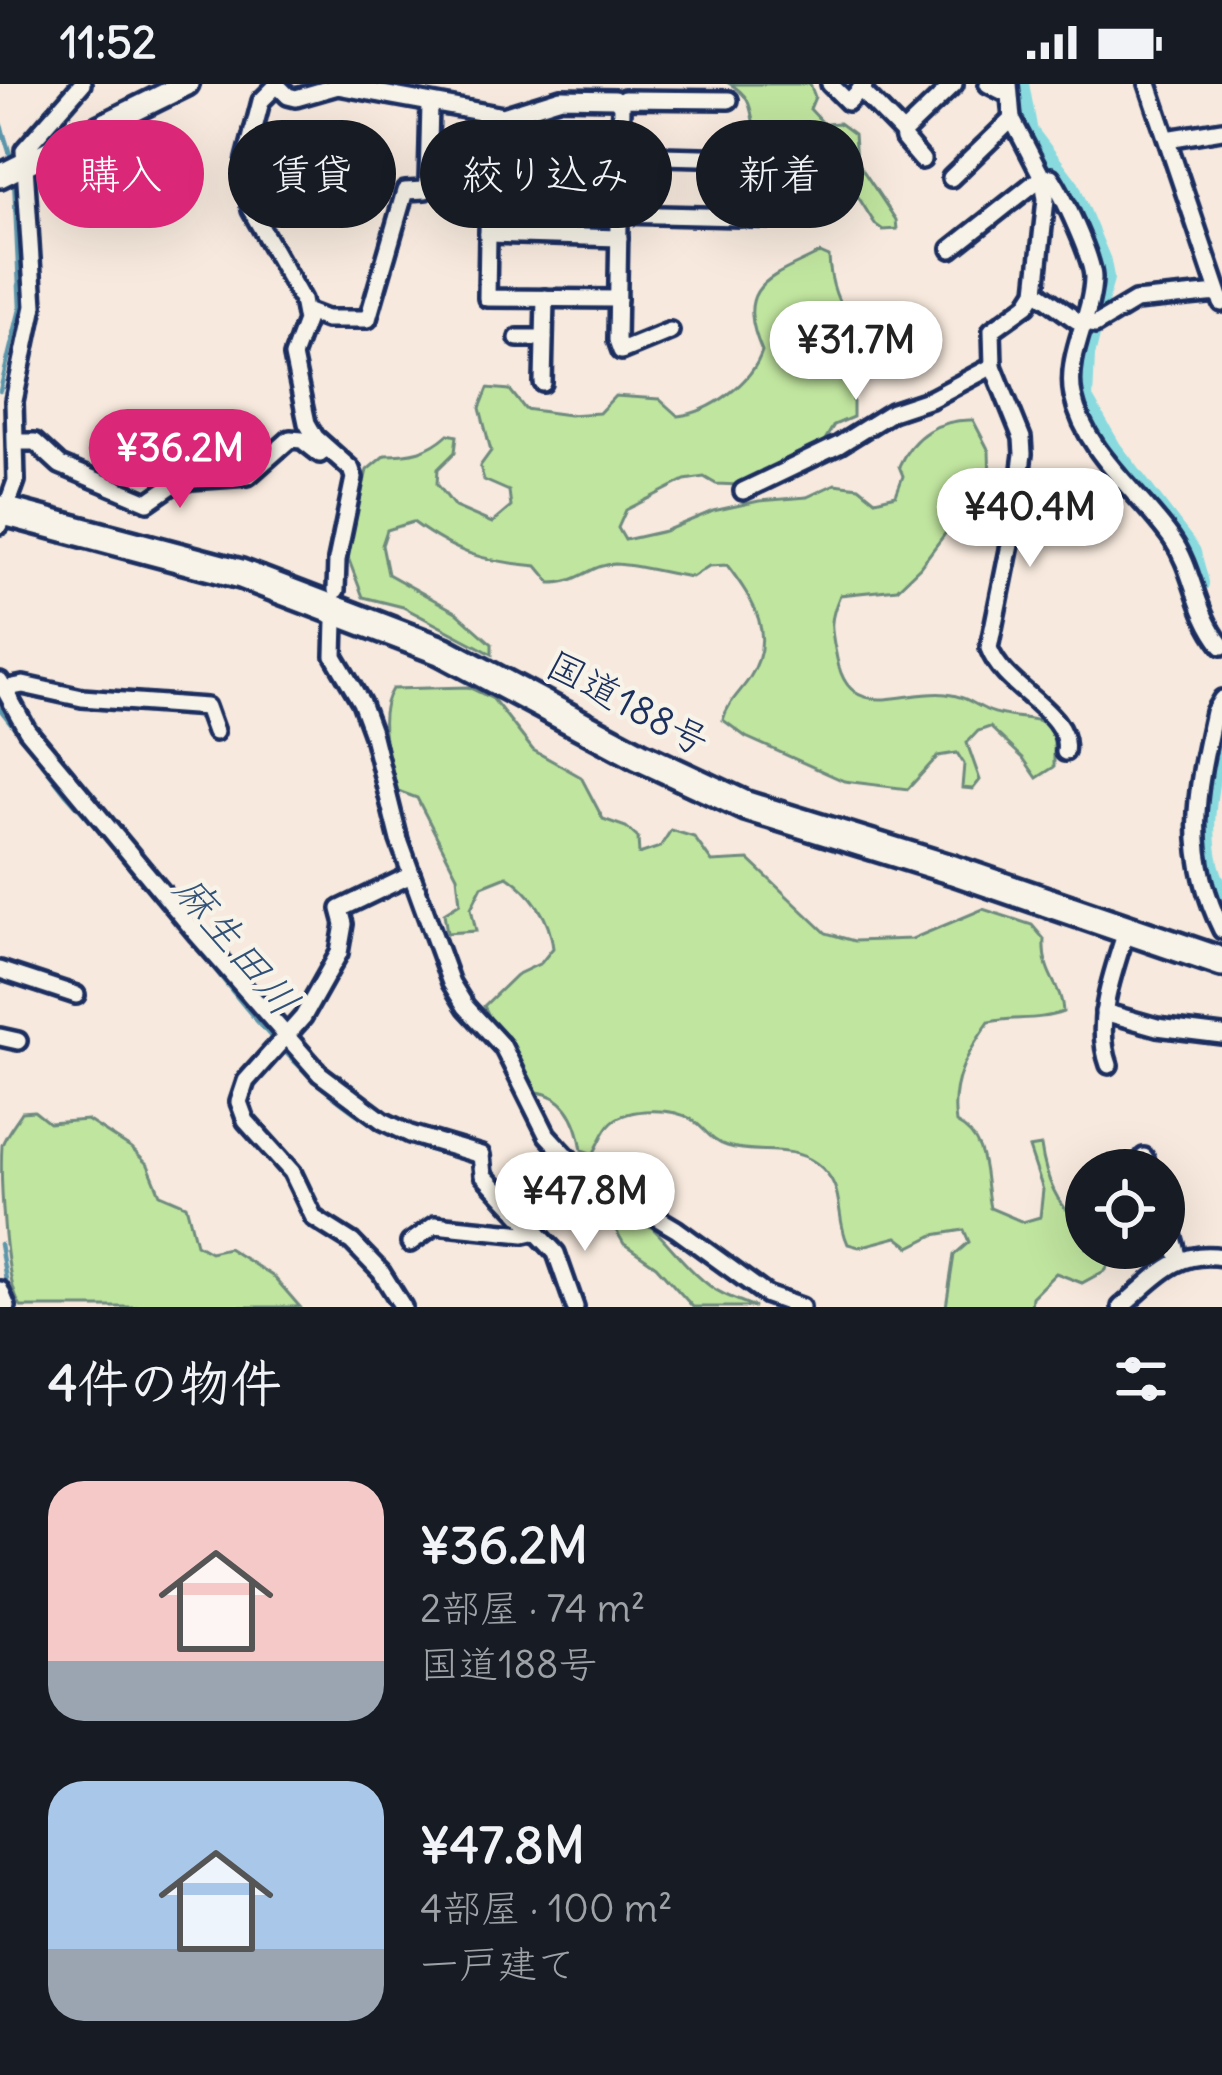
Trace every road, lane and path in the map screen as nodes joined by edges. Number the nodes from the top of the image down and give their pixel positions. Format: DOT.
graph roads {
  1 [pos="82,84"];
  2 [pos="188,84"];
  3 [pos="830,84"];
  4 [pos="954,84"];
  5 [pos="988,84"];
  6 [pos="1148,84"];
  7 [pos="277,85"];
  8 [pos="863,87"];
  9 [pos="1008,89"];
  10 [pos="729,100"];
  11 [pos="620,103"];
  12 [pos="430,105"];
  13 [pos="1012,119"];
  14 [pos="256,120"];
  15 [pos="620,120"];
  16 [pos="1222,130"];
  17 [pos="903,133"];
  18 [pos="1167,139"];
  19 [pos="922,160"];
  20 [pos="26,164"];
  21 [pos="1,173"];
  22 [pos="951,178"];
  23 [pos="1043,179"];
  24 [pos="262,228"];
  25 [pos="488,228"];
  26 [pos="619,228"];
  27 [pos="488,234"];
  28 [pos="619,238"];
  29 [pos="951,249"];
  30 [pos="1036,291"];
  31 [pos="545,298"];
  32 [pos="1220,298"];
  33 [pos="618,299"];
  34 [pos="305,311"];
  35 [pos="1087,324"];
  36 [pos="670,331"];
  37 [pos="518,338"];
  38 [pos="544,338"];
  39 [pos="993,366"];
  40 [pos="543,383"];
  41 [pos="17,442"];
  42 [pos="352,486"];
  43 [pos="743,490"];
  44 [pos="2,516"];
  45 [pos="336,590"];
  46 [pos="335,621"];
  47 [pos="1222,646"];
  48 [pos="2,685"];
  49 [pos="1222,699"];
  50 [pos="215,732"];
  51 [pos="1065,752"];
  52 [pos="411,875"];
  53 [pos="1127,928"];
  54 [pos="1222,930"];
  55 [pos="1222,962"];
  56 [pos="0,970"];
  57 [pos="76,995"];
  58 [pos="1104,1012"];
  59 [pos="284,1035"];
  60 [pos="1222,1035"];
  61 [pos="0,1036"];
  62 [pos="19,1041"];
  63 [pos="1109,1065"];
  64 [pos="537,1231"];
  65 [pos="410,1244"];
  66 [pos="1185,1257"];
  67 [pos="1222,1258"];
  68 [pos="1167,1269"];
  69 [pos="0,1290"];
  70 [pos="7,1307"];
  71 [pos="404,1307"];
  72 [pos="575,1307"];
  73 [pos="801,1307"];
  74 [pos="1120,1307"];
  1 -- 20 [label="street"];
  2 -- 20 [label="street"];
  3 -- 8 [label="street"];
  4 -- 17 [label="street"];
  5 -- 9 [label="street"];
  6 -- 18 [label="street"];
  7 -- 12 [label="street"];
  7 -- 14 [label="street"];
  8 -- 17 [label="street"];
  9 -- 13 [label="street"];
  10 -- 11 [label="street"];
  11 -- 12 [label="street"];
  11 -- 15 [label="street"];
  12 -- 34 [label="street"];
  13 -- 22 [label="street"];
  13 -- 23 [label="street"];
  16 -- 18 [label="street"];
  17 -- 19 [label="street"];
  18 -- 32 [label="street"];
  20 -- 21 [label="street"];
  20 -- 41 [label="street"];
  23 -- 29 [label="street"];
  23 -- 30 [label="street"];
  23 -- 35 [label="street"];
  24 -- 34 [label="street"];
  25 -- 27 [label="street"];
  26 -- 28 [label="street"];
  27 -- 28 [label="street"];
  27 -- 31 [label="street"];
  28 -- 33 [label="street"];
  30 -- 35 [label="street"];
  30 -- 39 [label="street"];
  31 -- 33 [label="street"];
  31 -- 38 [label="street"];
  32 -- 35 [label="street"];
  33 -- 36 [label="street"];
  34 -- 42 [label="street"];
  35 -- 47 [label="street"];
  37 -- 38 [label="street"];
  38 -- 40 [label="street"];
  39 -- 43 [label="street"];
  39 -- 51 [label="street"];
  41 -- 42 [label="street"];
  41 -- 44 [label="street"];
  42 -- 45 [label="street"];
  44 -- 53 [label="highway, 国道188号"];
  46 -- 52 [label="street"];
  48 -- 50 [label="street"];
  48 -- 59 [label="street"];
  49 -- 54 [label="street"];
  52 -- 59 [label="street"];
  52 -- 73 [label="street"];
  53 -- 55 [label="highway, 国道188号"];
  53 -- 58 [label="street"];
  56 -- 57 [label="street"];
  58 -- 60 [label="street"];
  58 -- 63 [label="street"];
  59 -- 64 [label="street"];
  59 -- 71 [label="street"];
  61 -- 62 [label="street"];
  64 -- 65 [label="street"];
  64 -- 72 [label="street"];
  66 -- 67 [label="street"];
  68 -- 74 [label="street"];
  69 -- 70 [label="street"];
}
